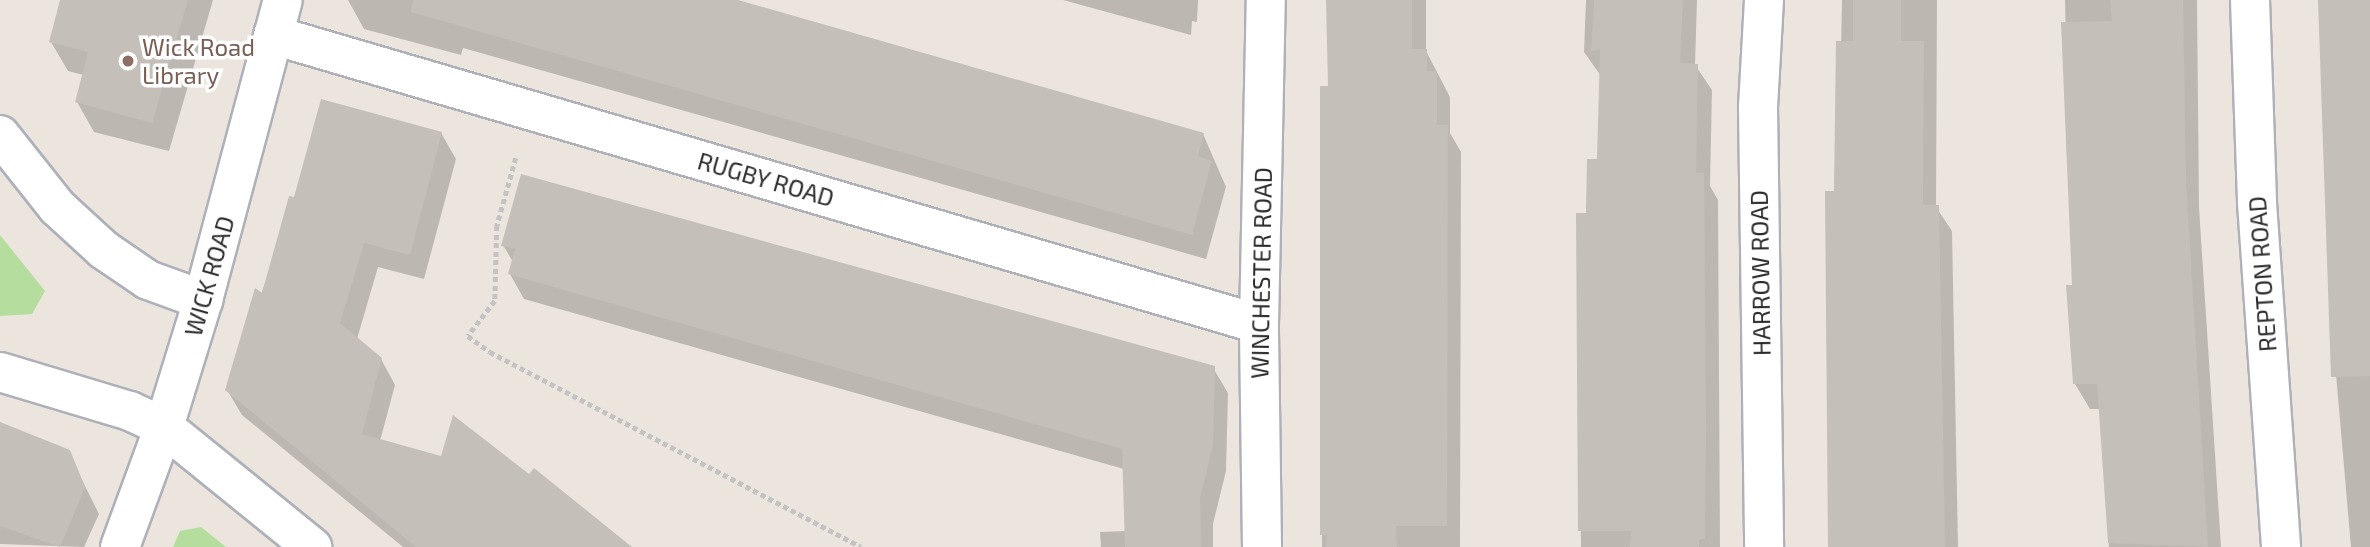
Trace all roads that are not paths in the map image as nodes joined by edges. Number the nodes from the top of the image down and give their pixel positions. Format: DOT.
graph roads {
  1 [pos="1266,0"];
  2 [pos="1764,0"];
  3 [pos="2250,0"];
  4 [pos="278,17"];
  5 [pos="0,135"];
  6 [pos="203,300"];
  7 [pos="1259,324"];
  8 [pos="0,372"];
  9 [pos="164,427"];
  10 [pos="120,547"];
  11 [pos="312,547"];
  12 [pos="1262,547"];
  13 [pos="1764,547"];
  14 [pos="2281,547"];
  1 -- 7 [label="street, WINCHESTER ROAD"];
  2 -- 13 [label="street, HARROW ROAD"];
  3 -- 14 [label="street, REPTON ROAD"];
  4 -- 6 [label="street, WICK ROAD"];
  4 -- 7 [label="street, RUGBY ROAD"];
  5 -- 6 [label="street"];
  6 -- 9 [label="street, WICK ROAD"];
  7 -- 12 [label="street, WINCHESTER ROAD"];
  8 -- 9 [label="street"];
  9 -- 10 [label="street, WICK ROAD"];
  9 -- 11 [label="street"];
}
